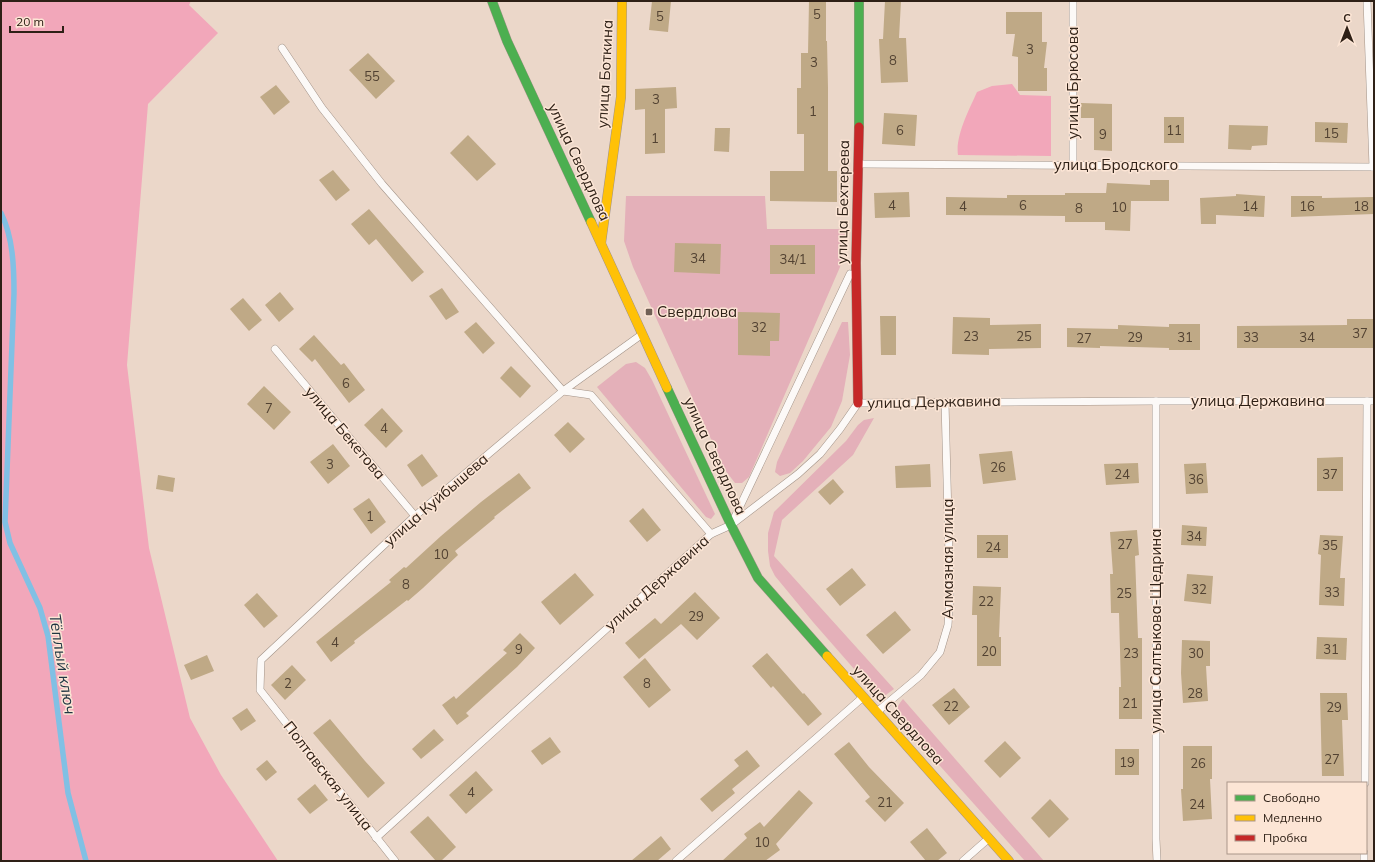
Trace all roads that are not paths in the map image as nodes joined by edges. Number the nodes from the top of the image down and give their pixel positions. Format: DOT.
graph roads {
  1 [pos="492,1"];
  2 [pos="622,1"];
  3 [pos="859,1"];
  4 [pos="1073,1"];
  5 [pos="1367,1"];
  6 [pos="282,48"];
  7 [pos="858,164"];
  8 [pos="1073,165"];
  9 [pos="1374,167"];
  10 [pos="601,243"];
  11 [pos="856,263"];
  12 [pos="643,333"];
  13 [pos="275,349"];
  14 [pos="563,390"];
  15 [pos="1156,401"];
  16 [pos="1370,401"];
  17 [pos="945,402"];
  18 [pos="858,403"];
  19 [pos="416,516"];
  20 [pos="731,524"];
  21 [pos="711,534"];
  22 [pos="260,690"];
  23 [pos="864,696"];
  24 [pos="878,711"];
  25 [pos="1365,782"];
  26 [pos="376,838"];
  27 [pos="988,838"];
  28 [pos="395,861"];
  29 [pos="676,861"];
  30 [pos="964,861"];
  31 [pos="1009,861"];
  32 [pos="1157,861"];
  1 -- 10 [label="street, улица Свердлова"];
  2 -- 10 [label="street, улица Боткина"];
  3 -- 7 [label="street, улица Бехтерева"];
  4 -- 8 [label="lane, улица Брюсова"];
  5 -- 9 [label="lane"];
  6 -- 14 [label="lane"];
  7 -- 8 [label="lane, улица Бродского"];
  7 -- 11 [label="street, улица Бехтерева"];
  8 -- 9 [label="lane, улица Бродского"];
  10 -- 12 [label="street, улица Свердлова"];
  11 -- 18 [label="street, улица Бехтерева"];
  11 -- 20 [label="lane"];
  12 -- 14 [label="lane, улица Куйбышева"];
  12 -- 20 [label="street, улица Свердлова"];
  13 -- 19 [label="lane, улица Бекетова"];
  14 -- 19 [label="lane, улица Куйбышева"];
  14 -- 21 [label="lane"];
  15 -- 16 [label="lane, улица Державина"];
  15 -- 17 [label="lane, улица Державина"];
  15 -- 32 [label="lane, улица Салтыкова-Щедрина"];
  16 -- 25 [label="lane"];
  17 -- 18 [label="lane, улица Державина"];
  17 -- 24 [label="lane, Алмазная улица"];
  18 -- 20 [label="lane, улица Державина"];
  19 -- 22 [label="lane, улица Куйбышева"];
  20 -- 21 [label="lane, улица Державина"];
  20 -- 23 [label="street, улица Свердлова"];
  21 -- 26 [label="lane, улица Державина"];
  22 -- 26 [label="lane, Полтавская улица"];
  23 -- 24 [label="street, улица Свердлова"];
  23 -- 29 [label="lane"];
  24 -- 27 [label="street, улица Свердлова"];
  26 -- 28 [label="lane, Полтавская улица"];
  27 -- 30 [label="lane"];
  27 -- 31 [label="street, улица Свердлова"];
}
